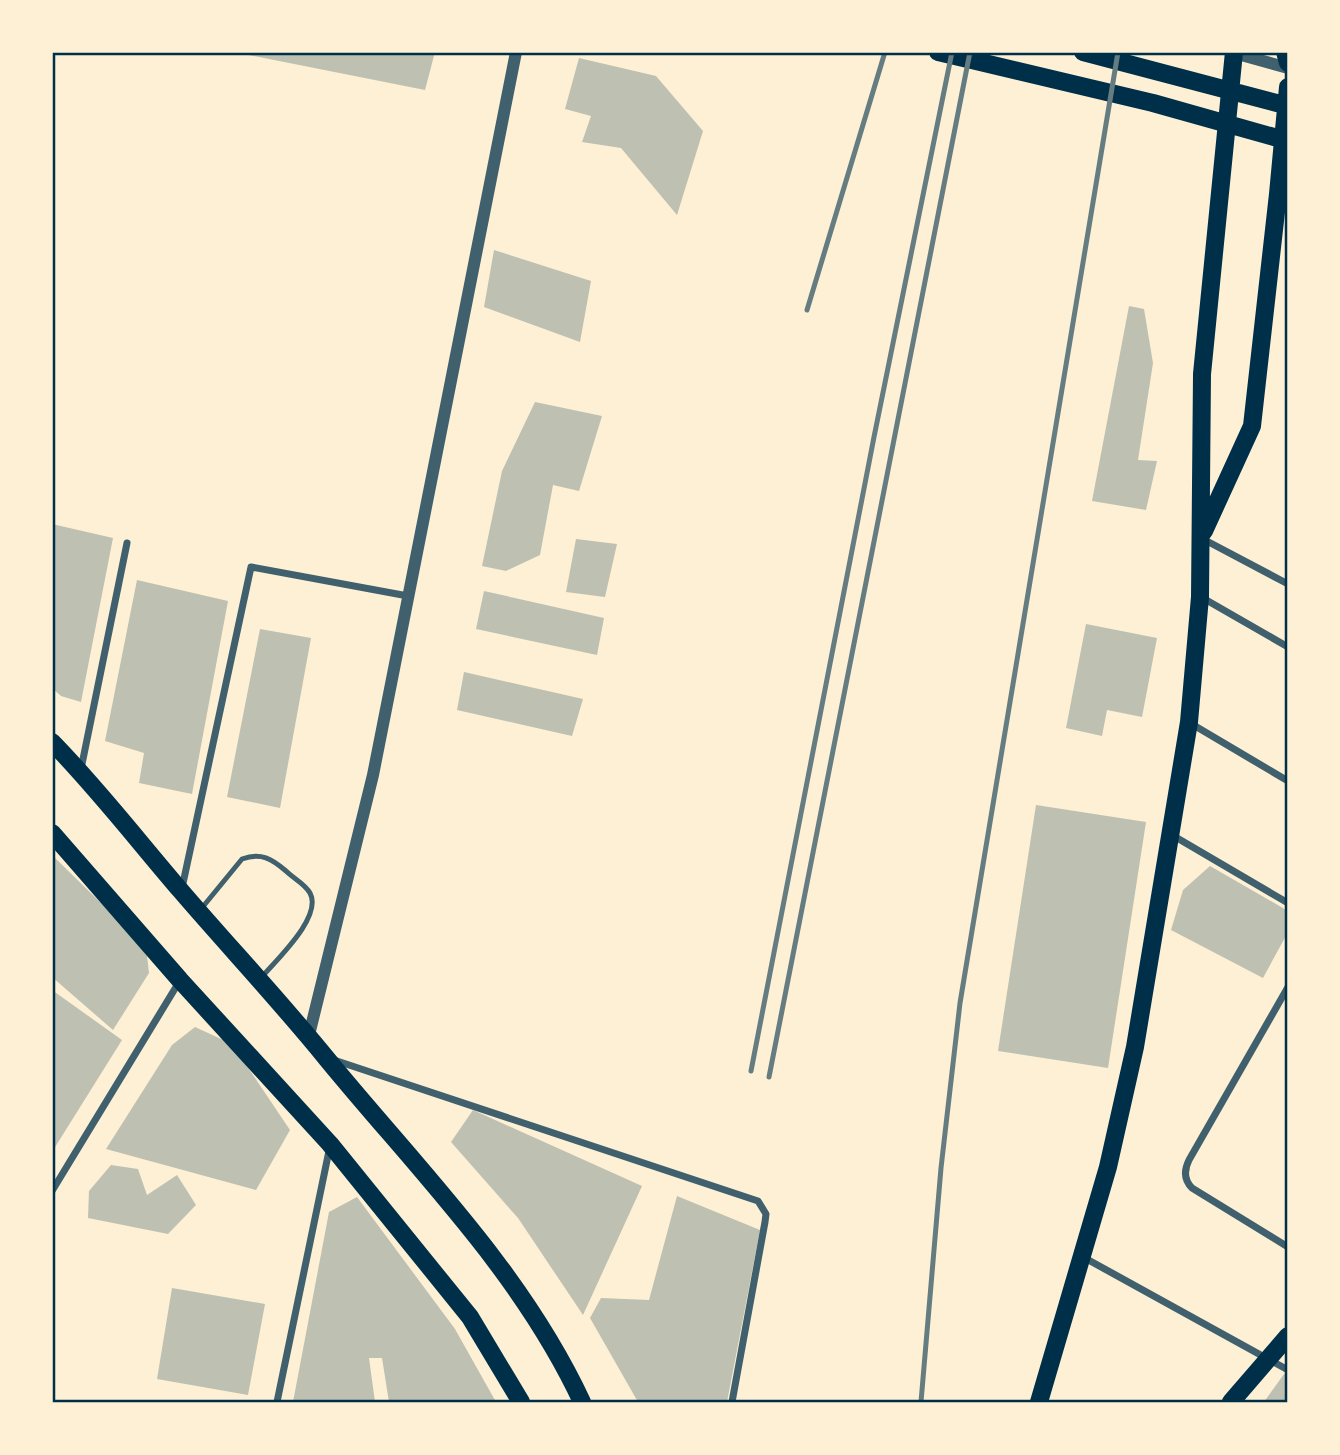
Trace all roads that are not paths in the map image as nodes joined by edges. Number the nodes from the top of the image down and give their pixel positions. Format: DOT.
graph roads {
  1 [pos="516,52"];
  2 [pos="937,52"];
  3 [pos="1083,52"];
  4 [pos="1285,52"];
  5 [pos="1234,53"];
  6 [pos="1287,63"];
  7 [pos="1287,68"];
  8 [pos="1287,87"];
  9 [pos="1287,106"];
  10 [pos="1287,141"];
  11 [pos="1283,195"];
  12 [pos="1201,537"];
  13 [pos="127,543"];
  14 [pos="1287,584"];
  15 [pos="408,596"];
  16 [pos="1200,597"];
  17 [pos="1287,647"];
  18 [pos="1189,722"];
  19 [pos="52,742"];
  20 [pos="81,771"];
  21 [pos="1287,781"];
  22 [pos="52,833"];
  23 [pos="1171,834"];
  24 [pos="181,892"];
  25 [pos="1287,903"];
  26 [pos="199,912"];
  27 [pos="180,979"];
  28 [pos="260,980"];
  29 [pos="1287,987"];
  30 [pos="309,1035"];
  31 [pos="326,1058"];
  32 [pos="330,1144"];
  33 [pos="52,1191"];
  34 [pos="1287,1247"];
  35 [pos="1082,1257"];
  36 [pos="1287,1336"];
  37 [pos="1267,1358"];
  38 [pos="1287,1370"];
  39 [pos="277,1402"];
  40 [pos="522,1402"];
  41 [pos="582,1402"];
  42 [pos="732,1402"];
  43 [pos="1039,1402"];
  44 [pos="1231,1402"];
  1 -- 15 [label="street"];
  2 -- 10 [label="main road"];
  3 -- 9 [label="main road"];
  4 -- 6 [label="main road"];
  5 -- 7 [label="street"];
  5 -- 12 [label="main road"];
  8 -- 11 [label="main road"];
  11 -- 12 [label="main road"];
  12 -- 14 [label="street"];
  12 -- 16 [label="main road"];
  13 -- 20 [label="street"];
  15 -- 24 [label="street"];
  15 -- 30 [label="street"];
  16 -- 17 [label="street"];
  16 -- 18 [label="main road"];
  18 -- 21 [label="street"];
  18 -- 23 [label="main road"];
  19 -- 20 [label="main road"];
  20 -- 24 [label="main road"];
  22 -- 27 [label="main road"];
  23 -- 25 [label="street"];
  23 -- 35 [label="main road"];
  24 -- 26 [label="main road"];
  26 -- 28 [label="main road"];
  26 -- 28 [label="lane"];
  27 -- 32 [label="main road"];
  27 -- 33 [label="street"];
  28 -- 30 [label="main road"];
  29 -- 34 [label="street"];
  30 -- 31 [label="main road"];
  31 -- 41 [label="main road"];
  31 -- 42 [label="street"];
  32 -- 39 [label="street"];
  32 -- 40 [label="main road"];
  35 -- 37 [label="street"];
  35 -- 43 [label="main road"];
  36 -- 37 [label="main road"];
  37 -- 38 [label="street"];
  37 -- 44 [label="main road"];
}
